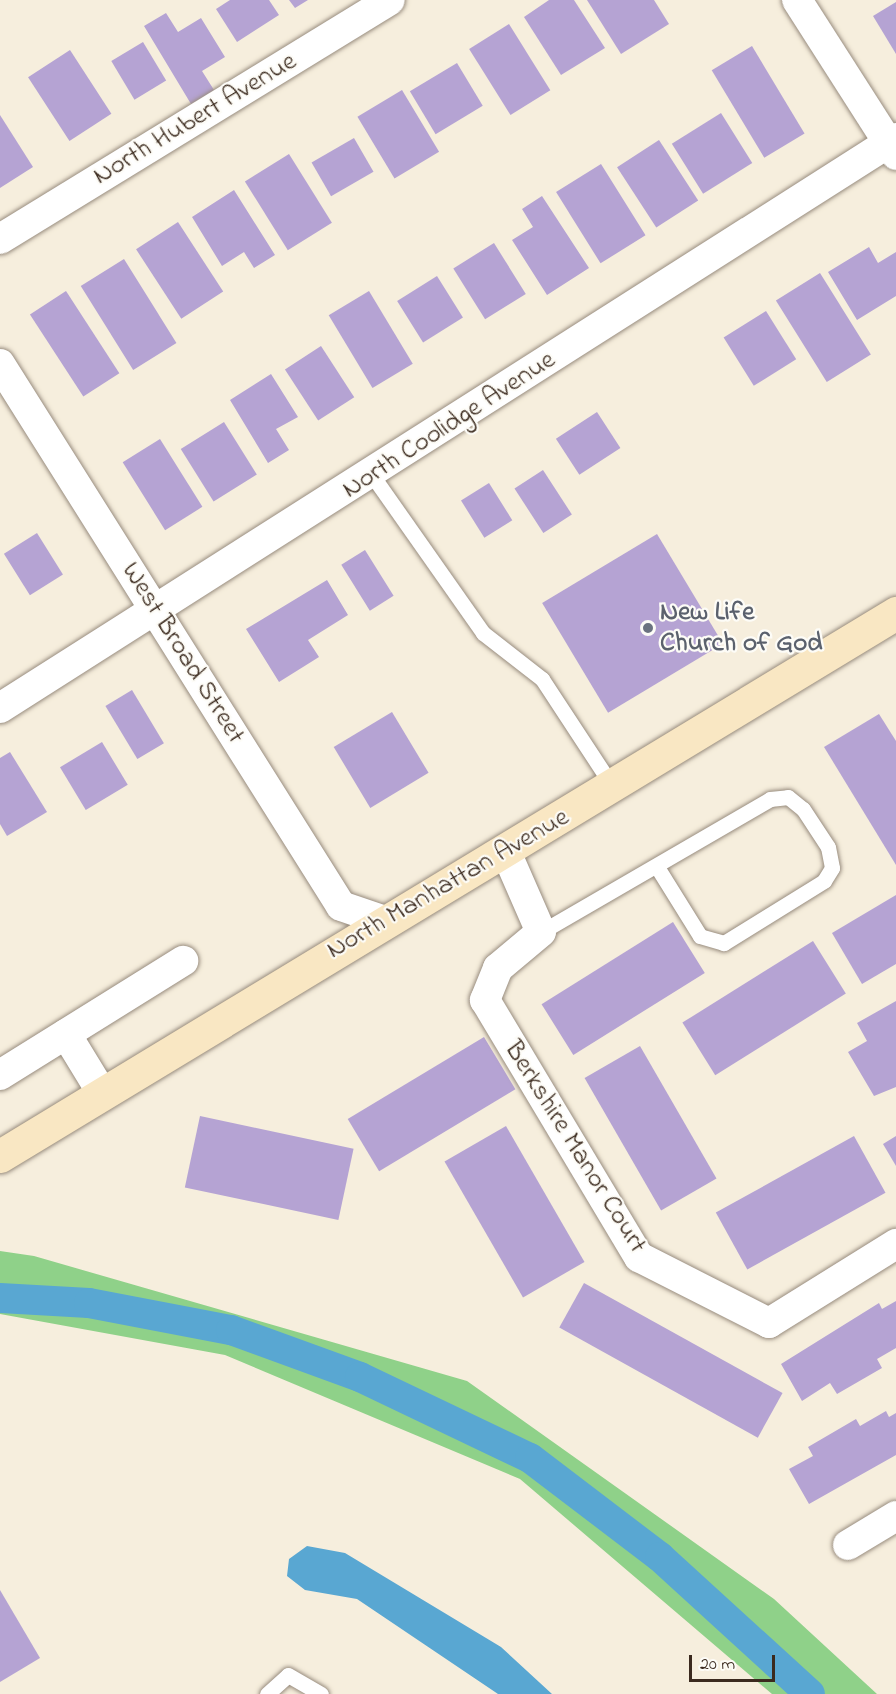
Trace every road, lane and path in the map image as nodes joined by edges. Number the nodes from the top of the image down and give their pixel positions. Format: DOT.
graph roads {
  1 [pos="390,0"];
  2 [pos="797,0"];
  3 [pos="893,145"];
  4 [pos="0,239"];
  5 [pos="0,364"];
  6 [pos="372,476"];
  7 [pos="157,611"];
  8 [pos="896,613"];
  9 [pos="0,708"];
  10 [pos="613,787"];
  11 [pos="506,852"];
  12 [pos="657,867"];
  13 [pos="382,920"];
  14 [pos="541,932"];
  15 [pos="183,961"];
  16 [pos="66,1034"];
  17 [pos="0,1075"];
  18 [pos="102,1093"];
  19 [pos="0,1156"];
  20 [pos="896,1244"];
  21 [pos="896,1516"];
  22 [pos="848,1545"];
  23 [pos="267,1694"];
  24 [pos="321,1694"];
  1 -- 4 [label="street, North Hubert Avenue"];
  2 -- 3 [label="street"];
  3 -- 6 [label="street, North Coolidge Avenue"];
  5 -- 7 [label="street, West Broad Street"];
  6 -- 7 [label="street, North Coolidge Avenue"];
  6 -- 10 [label="lane"];
  7 -- 9 [label="street, North Coolidge Avenue"];
  7 -- 13 [label="street, West Broad Street"];
  8 -- 10 [label="street, North Manhattan Avenue"];
  10 -- 11 [label="street, North Manhattan Avenue"];
  11 -- 13 [label="street, North Manhattan Avenue"];
  11 -- 14 [label="street"];
  12 -- 12 [label="lane"];
  12 -- 14 [label="lane"];
  13 -- 18 [label="street, North Manhattan Avenue"];
  14 -- 20 [label="street, Berkshire Manor Court"];
  15 -- 16 [label="street"];
  16 -- 17 [label="street"];
  16 -- 18 [label="street"];
  18 -- 19 [label="street, North Manhattan Avenue"];
  21 -- 22 [label="street"];
  23 -- 24 [label="lane"];
}
